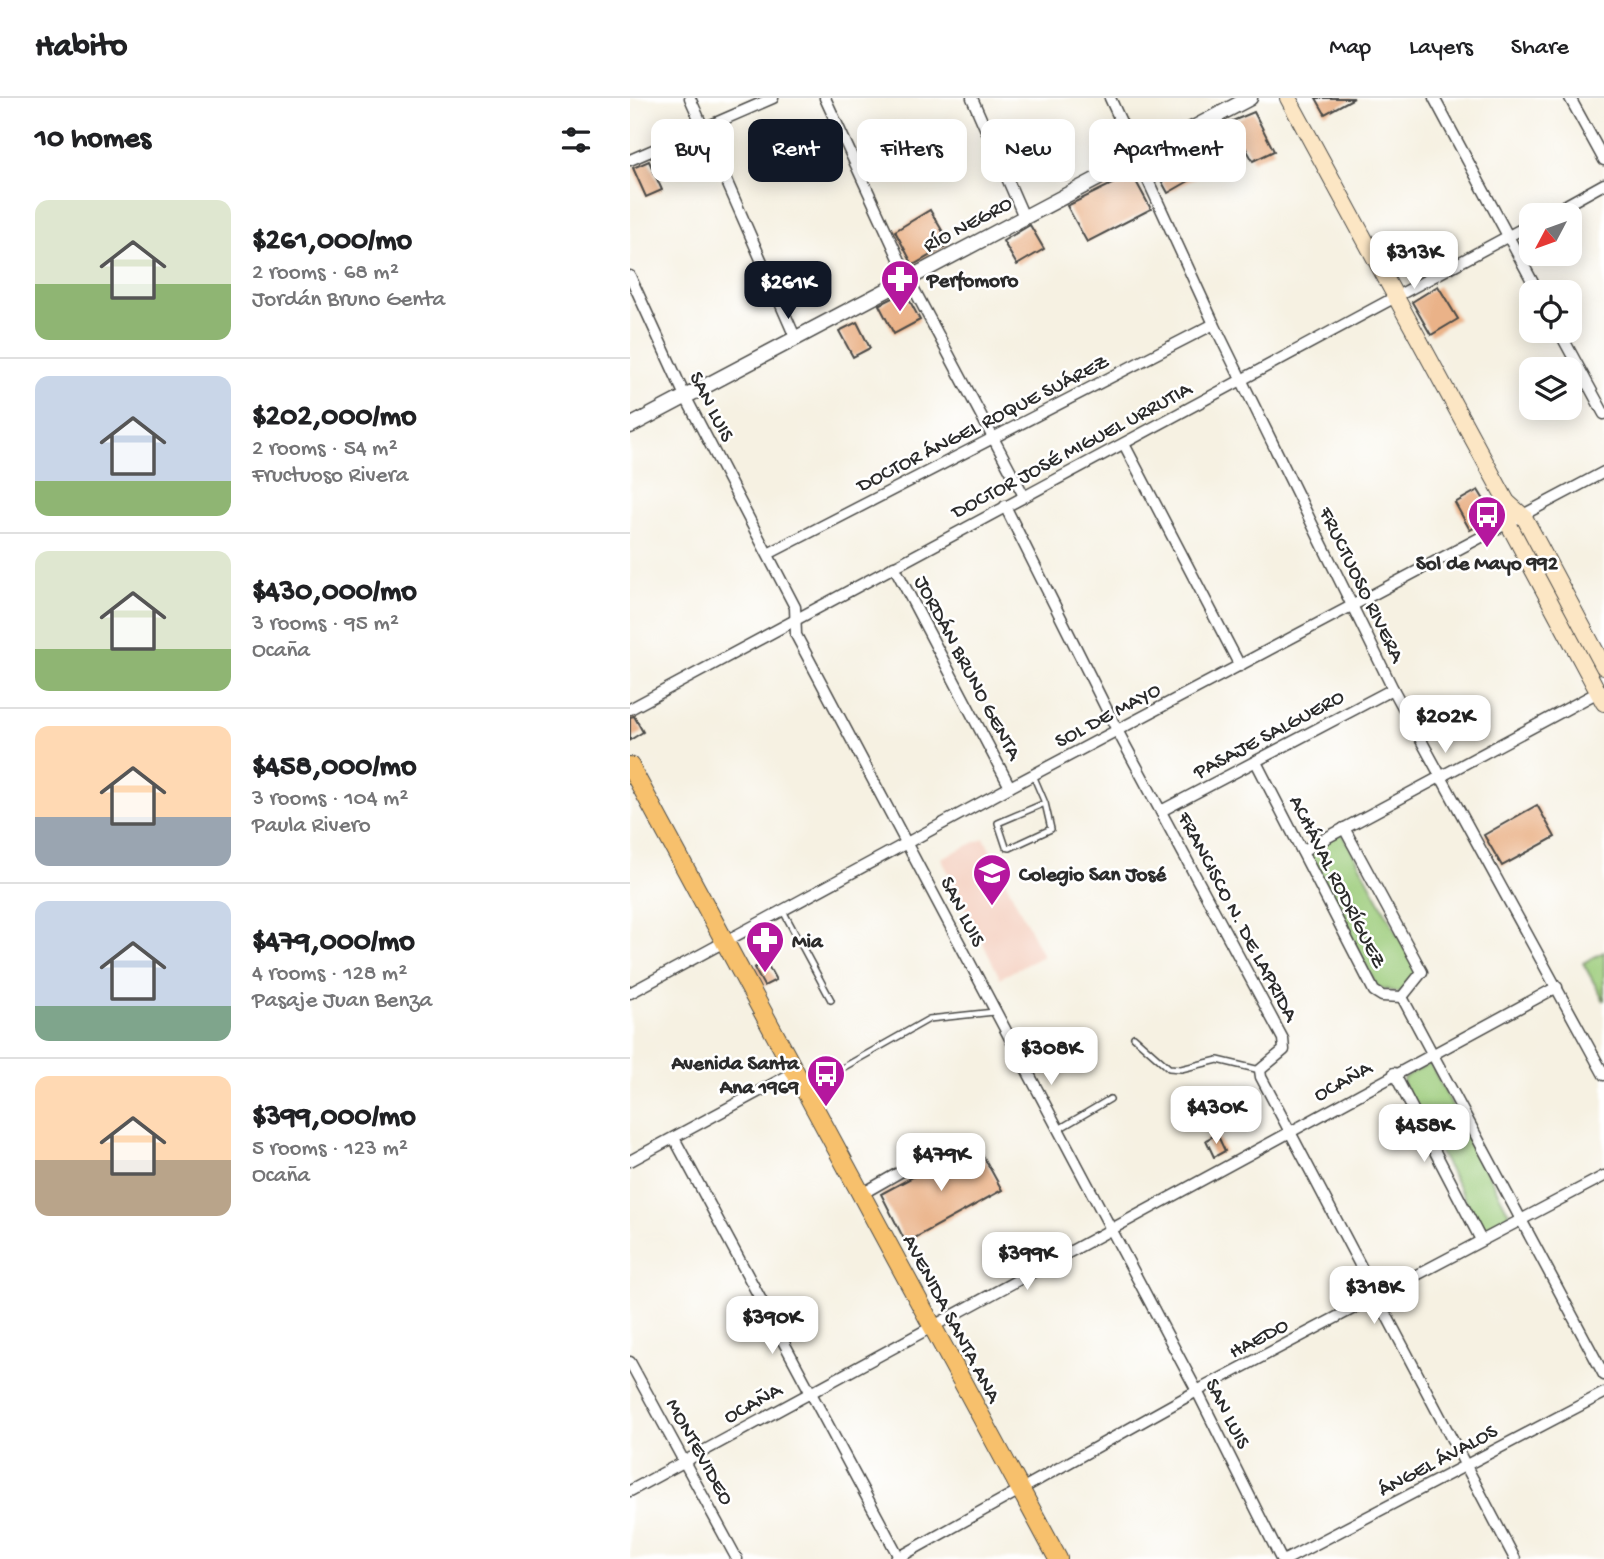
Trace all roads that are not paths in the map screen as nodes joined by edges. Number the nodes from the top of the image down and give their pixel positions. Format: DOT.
graph roads {
  1 [pos="690,98"];
  2 [pos="773,98"];
  3 [pos="825,98"];
  4 [pos="972,98"];
  5 [pos="1110,98"];
  6 [pos="1250,98"];
  7 [pos="1288,98"];
  8 [pos="1434,98"];
  9 [pos="1570,98"];
  10 [pos="699,119"];
  11 [pos="726,119"];
  12 [pos="1119,119"];
  13 [pos="1211,119"];
  14 [pos="651,151"];
  15 [pos="630,160"];
  16 [pos="1604,160"];
  17 [pos="727,182"];
  18 [pos="1092,182"];
  19 [pos="1147,182"];
  20 [pos="1604,184"];
  21 [pos="1570,203"];
  22 [pos="1024,217"];
  23 [pos="1519,231"];
  24 [pos="1508,237"];
  25 [pos="630,276"];
  26 [pos="908,278"];
  27 [pos="1531,280"];
  28 [pos="1396,298"];
  29 [pos="1214,324"];
  30 [pos="795,337"];
  31 [pos="1566,343"];
  32 [pos="1241,380"];
  33 [pos="685,396"];
  34 [pos="1604,414"];
  35 [pos="630,426"];
  36 [pos="993,438"];
  37 [pos="1124,444"];
  38 [pos="1604,472"];
  39 [pos="1024,496"];
  40 [pos="1005,506"];
  41 [pos="1516,521"];
  42 [pos="768,554"];
  43 [pos="894,566"];
  44 [pos="1352,606"];
  45 [pos="797,618"];
  46 [pos="1240,666"];
  47 [pos="1604,667"];
  48 [pos="1393,689"];
  49 [pos="1602,695"];
  50 [pos="630,709"];
  51 [pos="1117,730"];
  52 [pos="1256,762"];
  53 [pos="630,766"];
  54 [pos="1033,775"];
  55 [pos="1441,775"];
  56 [pos="1010,787"];
  57 [pos="1045,803"];
  58 [pos="1161,811"];
  59 [pos="1344,828"];
  60 [pos="907,842"];
  61 [pos="1302,850"];
  62 [pos="782,909"];
  63 [pos="723,941"];
  64 [pos="1557,987"];
  65 [pos="630,993"];
  66 [pos="1402,997"];
  67 [pos="831,1000"];
  68 [pos="994,1012"];
  69 [pos="1134,1037"];
  70 [pos="1433,1052"];
  71 [pos="1260,1070"];
  72 [pos="795,1072"];
  73 [pos="1394,1073"];
  74 [pos="1604,1075"];
  75 [pos="804,1090"];
  76 [pos="1110,1099"];
  77 [pos="1056,1130"];
  78 [pos="1290,1131"];
  79 [pos="674,1138"];
  80 [pos="949,1144"];
  81 [pos="630,1161"];
  82 [pos="1604,1176"];
  83 [pos="860,1195"];
  84 [pos="1523,1218"];
  85 [pos="1108,1230"];
  86 [pos="1481,1240"];
  87 [pos="1377,1296"];
  88 [pos="930,1327"];
  89 [pos="630,1362"];
  90 [pos="1604,1375"];
  91 [pos="1197,1391"];
  92 [pos="810,1392"];
  93 [pos="1604,1393"];
  94 [pos="685,1461"];
  95 [pos="1466,1465"];
  96 [pos="1021,1490"];
  97 [pos="630,1491"];
  98 [pos="737,1559"];
  99 [pos="898,1559"];
  100 [pos="1058,1559"];
  101 [pos="1281,1559"];
  102 [pos="1287,1559"];
  103 [pos="1515,1559"];
  1 -- 10 [label="street"];
  2 -- 11 [label="street"];
  3 -- 26 [label="street"];
  4 -- 22 [label="street"];
  5 -- 12 [label="street, FRUCTUOSO RIVERA"];
  6 -- 13 [label="street, RÍO NEGRO"];
  7 -- 28 [label="main road"];
  8 -- 24 [label="street"];
  9 -- 16 [label="street"];
  14 -- 15 [label="street"];
  17 -- 30 [label="street"];
  18 -- 22 [label="street, RÍO NEGRO"];
  19 -- 29 [label="street, FRUCTUOSO RIVERA"];
  20 -- 21 [label="street"];
  22 -- 26 [label="street, RÍO NEGRO"];
  23 -- 24 [label="street, DOCTOR JOSÉ MIGUEL URRUTIA"];
  24 -- 27 [label="street"];
  24 -- 28 [label="street, DOCTOR JOSÉ MIGUEL URRUTIA"];
  25 -- 33 [label="street, SAN LUIS"];
  26 -- 30 [label="street, RÍO NEGRO"];
  26 -- 36 [label="street"];
  28 -- 32 [label="street, DOCTOR JOSÉ MIGUEL URRUTIA"];
  28 -- 41 [label="main road"];
  29 -- 32 [label="street, FRUCTUOSO RIVERA"];
  29 -- 36 [label="street, DOCTOR ÁNGEL ROQUE SUÁREZ"];
  30 -- 33 [label="street, RÍO NEGRO"];
  31 -- 34 [label="street"];
  32 -- 37 [label="street, DOCTOR JOSÉ MIGUEL URRUTIA"];
  32 -- 44 [label="street, FRUCTUOSO RIVERA"];
  33 -- 35 [label="street, RÍO NEGRO"];
  33 -- 42 [label="street, SAN LUIS"];
  36 -- 39 [label="street"];
  36 -- 42 [label="street, DOCTOR ÁNGEL ROQUE SUÁREZ"];
  37 -- 39 [label="street, DOCTOR JOSÉ MIGUEL URRUTIA"];
  37 -- 46 [label="street"];
  38 -- 41 [label="street, SOL DE MAYO"];
  39 -- 40 [label="street, DOCTOR JOSÉ MIGUEL URRUTIA"];
  40 -- 43 [label="street, DOCTOR JOSÉ MIGUEL URRUTIA"];
  40 -- 51 [label="street, FRANCISCO N. DE LAPRIDA"];
  41 -- 44 [label="street, SOL DE MAYO"];
  41 -- 47 [label="main road"];
  41 -- 49 [label="main road"];
  42 -- 45 [label="street, SAN LUIS"];
  43 -- 45 [label="street, DOCTOR JOSÉ MIGUEL URRUTIA"];
  43 -- 56 [label="street, JORDÁN BRUNO GENTA"];
  44 -- 46 [label="street, SOL DE MAYO"];
  44 -- 48 [label="street, FRUCTUOSO RIVERA"];
  45 -- 50 [label="street, DOCTOR JOSÉ MIGUEL URRUTIA"];
  45 -- 60 [label="street, SAN LUIS"];
  46 -- 51 [label="street, SOL DE MAYO"];
  48 -- 52 [label="street, PASAJE SALGUERO"];
  48 -- 55 [label="street, FRUCTUOSO RIVERA"];
  49 -- 55 [label="street"];
  51 -- 54 [label="street, SOL DE MAYO"];
  51 -- 58 [label="street, FRANCISCO N. DE LAPRIDA"];
  52 -- 58 [label="street, PASAJE SALGUERO"];
  52 -- 61 [label="street, ACHÁVAL RODRÍGUEZ"];
  53 -- 63 [label="main road, AVENIDA SANTA ANA"];
  54 -- 56 [label="street, SOL DE MAYO"];
  54 -- 57 [label="lane"];
  55 -- 59 [label="street"];
  55 -- 64 [label="street, FRUCTUOSO RIVERA"];
  56 -- 60 [label="street, SOL DE MAYO"];
  57 -- 57 [label="lane"];
  58 -- 71 [label="street, FRANCISCO N. DE LAPRIDA"];
  59 -- 61 [label="street"];
  59 -- 66 [label="street, ACHÁVAL RODRÍGUEZ"];
  60 -- 62 [label="street, SOL DE MAYO"];
  60 -- 68 [label="street, SAN LUIS"];
  61 -- 66 [label="street, ACHÁVAL RODRÍGUEZ"];
  62 -- 63 [label="street, SOL DE MAYO"];
  62 -- 67 [label="lane"];
  63 -- 65 [label="street, SOL DE MAYO"];
  63 -- 72 [label="main road, AVENIDA SANTA ANA"];
  64 -- 70 [label="street, OCAÑA"];
  64 -- 74 [label="street, FRUCTUOSO RIVERA"];
  66 -- 70 [label="street"];
  68 -- 75 [label="lane"];
  68 -- 77 [label="street, SAN LUIS"];
  69 -- 71 [label="lane"];
  70 -- 73 [label="street, OCAÑA"];
  70 -- 84 [label="street"];
  71 -- 78 [label="street"];
  72 -- 75 [label="main road, AVENIDA SANTA ANA"];
  72 -- 79 [label="street"];
  73 -- 78 [label="street, OCAÑA"];
  73 -- 86 [label="street"];
  75 -- 83 [label="main road, AVENIDA SANTA ANA"];
  76 -- 77 [label="lane"];
  77 -- 85 [label="street, SAN LUIS"];
  78 -- 85 [label="street, OCAÑA"];
  78 -- 87 [label="street"];
  79 -- 81 [label="street"];
  79 -- 92 [label="street"];
  80 -- 83 [label="street"];
  82 -- 84 [label="street, HAEDO"];
  83 -- 88 [label="main road, AVENIDA SANTA ANA"];
  84 -- 86 [label="street, HAEDO"];
  84 -- 90 [label="street"];
  85 -- 88 [label="street, OCAÑA"];
  85 -- 91 [label="street, SAN LUIS"];
  86 -- 87 [label="street, HAEDO"];
  87 -- 91 [label="street, HAEDO"];
  87 -- 95 [label="street"];
  88 -- 92 [label="street, OCAÑA"];
  88 -- 96 [label="main road, AVENIDA SANTA ANA"];
  89 -- 94 [label="street, MONTEVIDEO"];
  91 -- 96 [label="street, HAEDO"];
  91 -- 101 [label="street, SAN LUIS"];
  92 -- 94 [label="street, OCAÑA"];
  92 -- 99 [label="street"];
  93 -- 95 [label="street, ÁNGEL ÁVALOS"];
  94 -- 97 [label="street, OCAÑA"];
  94 -- 98 [label="street, MONTEVIDEO"];
  95 -- 102 [label="street, ÁNGEL ÁVALOS"];
  95 -- 103 [label="street"];
  96 -- 99 [label="street, HAEDO"];
  96 -- 100 [label="main road, AVENIDA SANTA ANA"];
}
